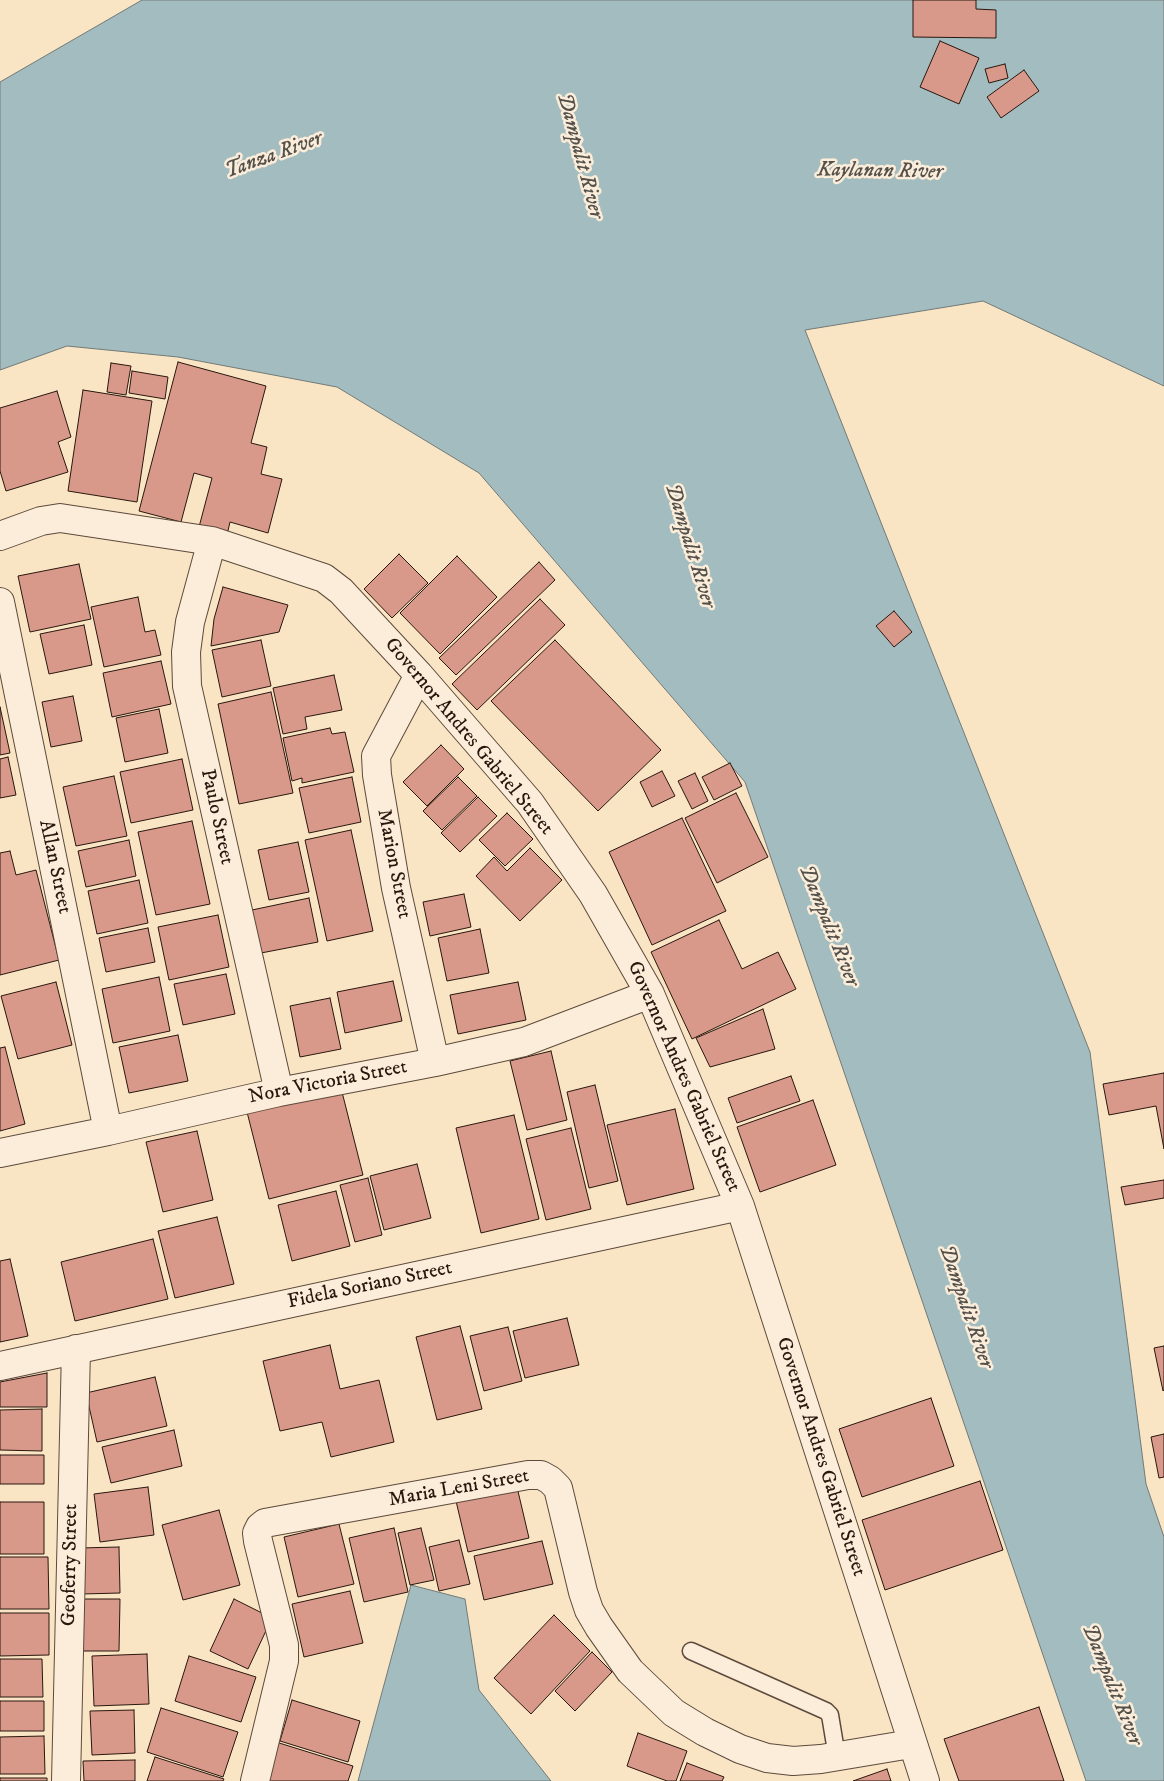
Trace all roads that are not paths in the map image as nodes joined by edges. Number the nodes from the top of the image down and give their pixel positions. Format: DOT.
graph roads {
  1 [pos="0,536"];
  2 [pos="212,541"];
  3 [pos="0,602"];
  4 [pos="419,675"];
  5 [pos="650,994"];
  6 [pos="435,1062"];
  7 [pos="279,1092"];
  8 [pos="108,1131"];
  9 [pos="0,1153"];
  10 [pos="740,1206"];
  11 [pos="76,1349"];
  12 [pos="0,1366"];
  13 [pos="691,1651"];
  14 [pos="912,1744"];
  15 [pos="837,1756"];
  16 [pos="66,1781"];
  17 [pos="254,1781"];
  18 [pos="924,1781"];
  1 -- 2 [label="street, Governor Andres Gabriel Street"];
  2 -- 4 [label="street, Governor Andres Gabriel Street"];
  2 -- 7 [label="street, Paulo Street"];
  3 -- 8 [label="street, Allan Street"];
  4 -- 5 [label="street, Governor Andres Gabriel Street"];
  4 -- 6 [label="street, Marion Street"];
  5 -- 6 [label="street, Nora Victoria Street"];
  5 -- 10 [label="street, Governor Andres Gabriel Street"];
  6 -- 7 [label="street, Nora Victoria Street"];
  7 -- 8 [label="street, Nora Victoria Street"];
  8 -- 9 [label="street, Nora Victoria Street"];
  10 -- 11 [label="street, Fidela Soriano Street"];
  10 -- 14 [label="street, Governor Andres Gabriel Street"];
  11 -- 12 [label="street, Fidela Soriano Street"];
  11 -- 16 [label="street, Geoferry Street"];
  13 -- 15 [label="lane"];
  14 -- 15 [label="street, Maria Leni Street"];
  14 -- 18 [label="street, Governor Andres Gabriel Street"];
  15 -- 17 [label="street, Maria Leni Street"];
}
